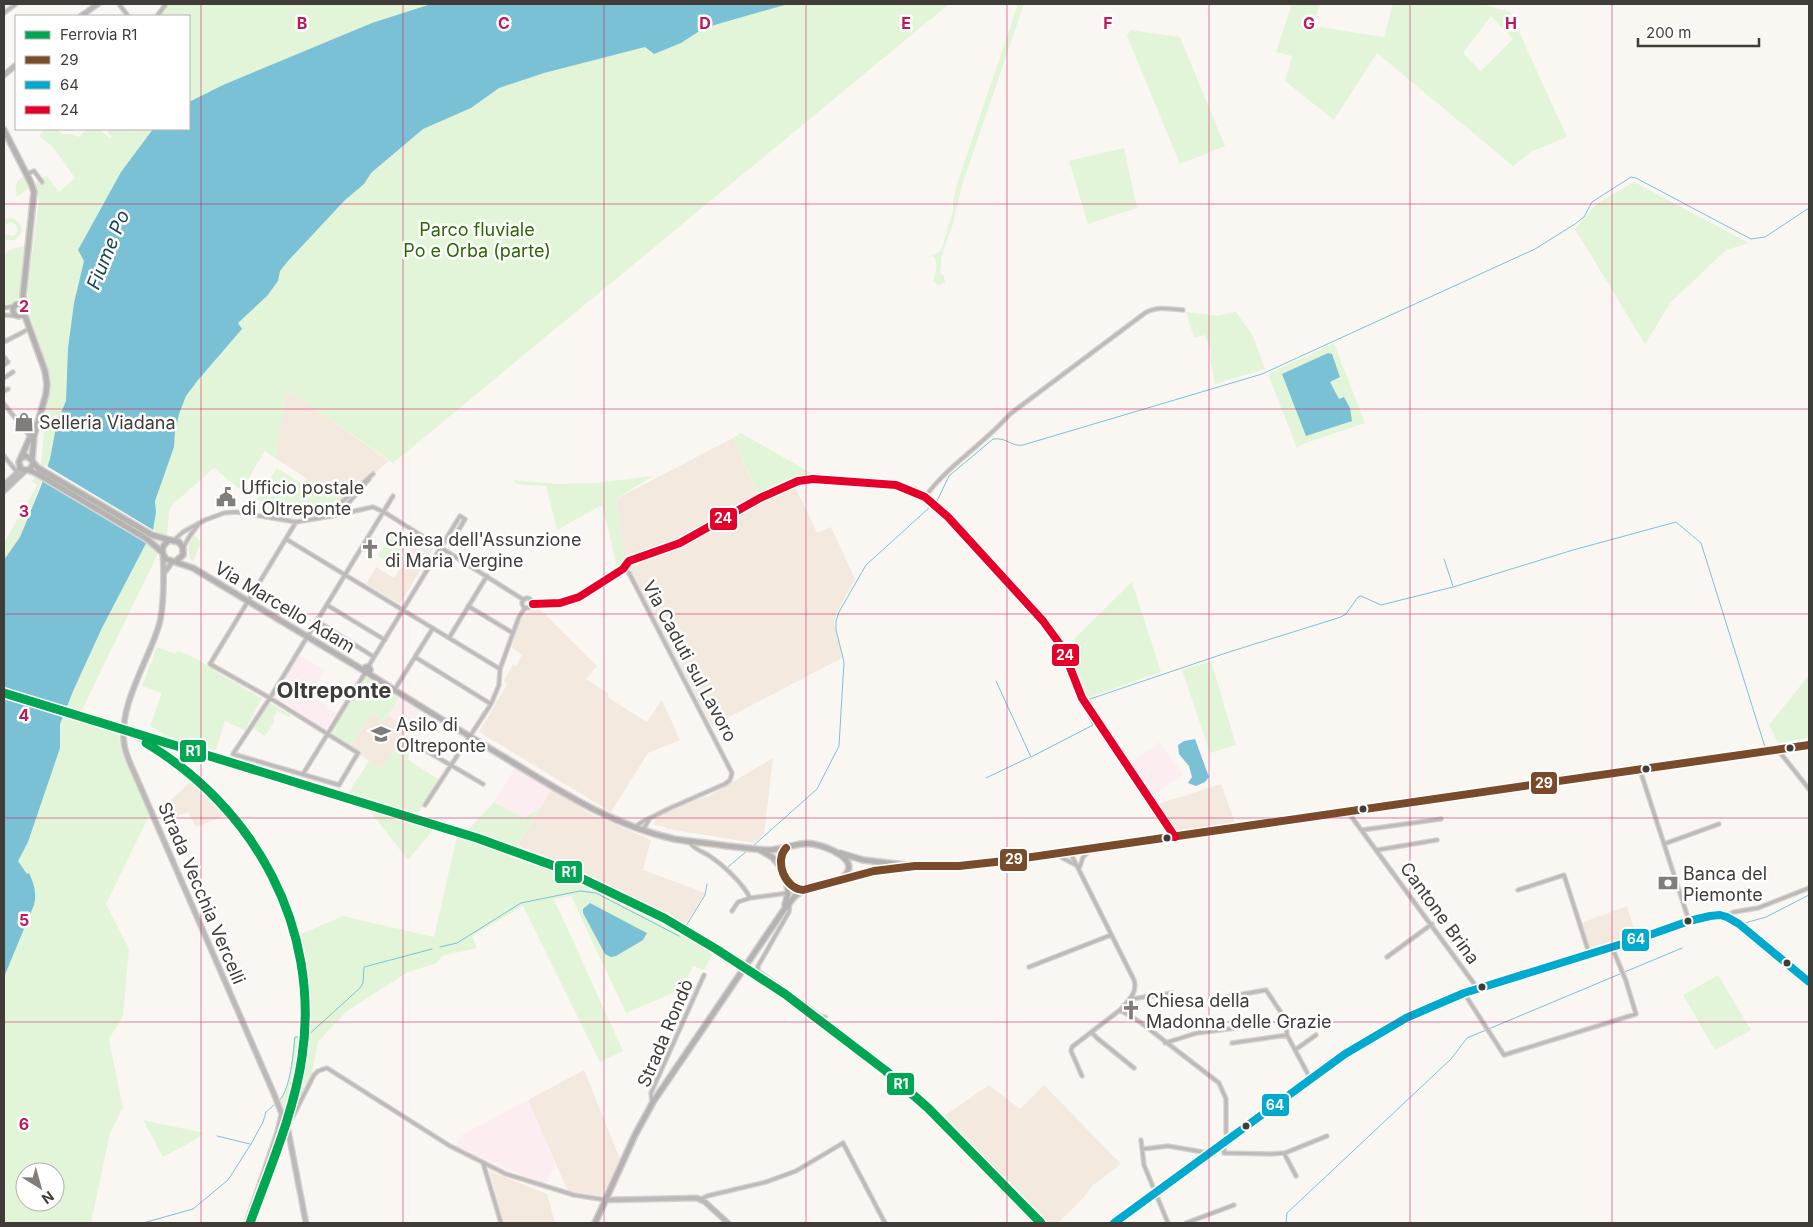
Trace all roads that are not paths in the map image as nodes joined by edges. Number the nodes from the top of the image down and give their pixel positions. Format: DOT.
graph roads {
  1 [pos="16,4"];
  2 [pos="98,4"];
  3 [pos="119,4"];
  4 [pos="166,4"];
  5 [pos="4,14"];
  6 [pos="82,15"];
  7 [pos="127,15"];
  8 [pos="158,15"];
  9 [pos="15,66"];
  10 [pos="4,75"];
  11 [pos="4,130"];
  12 [pos="27,174"];
  13 [pos="42,182"];
  14 [pos="23,295"];
  15 [pos="16,305"];
  16 [pos="24,306"];
  17 [pos="4,308"];
  18 [pos="1183,310"];
  19 [pos="24,313"];
  20 [pos="6,315"];
  21 [pos="17,316"];
  22 [pos="28,328"];
  23 [pos="4,342"];
  24 [pos="4,357"];
  25 [pos="4,365"];
  26 [pos="13,372"];
  27 [pos="4,378"];
  28 [pos="8,389"];
  29 [pos="4,391"];
  30 [pos="4,404"];
  31 [pos="39,417"];
  32 [pos="28,434"];
  33 [pos="4,456"];
  34 [pos="21,458"];
  35 [pos="32,461"];
  36 [pos="22,470"];
  37 [pos="37,470"];
  38 [pos="4,485"];
  39 [pos="4,491"];
  40 [pos="393,496"];
  41 [pos="925,497"];
  42 [pos="384,512"];
  43 [pos="338,515"];
  44 [pos="332,516"];
  45 [pos="201,522"];
  46 [pos="296,522"];
  47 [pos="458,531"];
  48 [pos="169,540"];
  49 [pos="286,540"];
  50 [pos="440,547"];
  51 [pos="183,549"];
  52 [pos="161,552"];
  53 [pos="174,561"];
  54 [pos="193,568"];
  55 [pos="623,569"];
  56 [pos="164,572"];
  57 [pos="345,575"];
  58 [pos="487,576"];
  59 [pos="524,600"];
  60 [pos="249,601"];
  61 [pos="327,604"];
  62 [pos="533,604"];
  63 [pos="468,606"];
  64 [pos="525,608"];
  65 [pos="403,610"];
  66 [pos="317,621"];
  67 [pos="433,628"];
  68 [pos="513,633"];
  69 [pos="308,636"];
  70 [pos="449,638"];
  71 [pos="385,640"];
  72 [pos="374,657"];
  73 [pos="415,657"];
  74 [pos="500,669"];
  75 [pos="366,671"];
  76 [pos="395,689"];
  77 [pos="270,698"];
  78 [pos="491,704"];
  79 [pos="327,734"];
  80 [pos="470,736"];
  81 [pos="406,739"];
  82 [pos="1809,745"];
  83 [pos="1778,750"];
  84 [pos="452,766"];
  85 [pos="1640,770"];
  86 [pos="304,774"];
  87 [pos="483,784"];
  88 [pos="1809,789"];
  89 [pos="425,805"];
  90 [pos="1348,811"];
  91 [pos="651,818"];
  92 [pos="1441,819"];
  93 [pos="1719,824"];
  94 [pos="634,828"];
  95 [pos="1362,830"];
  96 [pos="643,831"];
  97 [pos="1175,837"];
  98 [pos="1437,840"];
  99 [pos="689,841"];
  100 [pos="1664,844"];
  101 [pos="786,848"];
  102 [pos="1093,848"];
  103 [pos="757,849"];
  104 [pos="1377,850"];
  105 [pos="1070,851"];
  106 [pos="837,852"];
  107 [pos="1052,854"];
  108 [pos="916,866"];
  109 [pos="1078,867"];
  110 [pos="782,869"];
  111 [pos="786,879"];
  112 [pos="840,879"];
  113 [pos="1809,888"];
  114 [pos="803,890"];
  115 [pos="1518,890"];
  116 [pos="789,897"];
  117 [pos="750,898"];
  118 [pos="732,911"];
  119 [pos="1724,916"];
  120 [pos="1689,921"];
  121 [pos="1432,924"];
  122 [pos="1111,935"];
  123 [pos="1612,947"];
  124 [pos="1589,953"];
  125 [pos="1387,957"];
  126 [pos="1028,967"];
  127 [pos="704,974"];
  128 [pos="1809,982"];
  129 [pos="1478,989"];
  130 [pos="1172,993"];
  131 [pos="1464,993"];
  132 [pos="1130,999"];
  133 [pos="1210,1000"];
  134 [pos="1120,1010"];
  135 [pos="826,1017"];
  136 [pos="1259,1025"];
  137 [pos="1092,1033"];
  138 [pos="1286,1035"];
  139 [pos="1316,1035"];
  140 [pos="1165,1043"];
  141 [pos="1232,1043"];
  142 [pos="1295,1050"];
  143 [pos="1134,1068"];
  144 [pos="1082,1076"];
  145 [pos="1310,1078"];
  146 [pos="652,1102"];
  147 [pos="281,1114"];
  148 [pos="287,1126"];
  149 [pos="1327,1136"];
  150 [pos="1141,1140"];
  151 [pos="1226,1141"];
  152 [pos="1143,1149"];
  153 [pos="1284,1153"];
  154 [pos="1206,1155"];
  155 [pos="483,1163"];
  156 [pos="1296,1176"];
  157 [pos="1155,1192"];
  158 [pos="701,1199"];
  159 [pos="606,1200"];
  160 [pos="1234,1204"];
  161 [pos="246,1223"];
  162 [pos="306,1223"];
  163 [pos="501,1223"];
  164 [pos="596,1223"];
  165 [pos="728,1223"];
  166 [pos="885,1223"];
  167 [pos="1114,1223"];
  168 [pos="1168,1223"];
  169 [pos="1186,1223"];
  1 -- 5 [label="street"];
  2 -- 6 [label="street"];
  3 -- 7 [label="street"];
  4 -- 8 [label="street"];
  9 -- 10 [label="street"];
  11 -- 12 [label="main road"];
  12 -- 13 [label="street"];
  12 -- 14 [label="main road"];
  14 -- 15 [label="main road"];
  14 -- 16 [label="main road"];
  15 -- 16 [label="main road"];
  15 -- 17 [label="street"];
  15 -- 21 [label="main road"];
  16 -- 19 [label="main road"];
  18 -- 41 [label="street"];
  19 -- 21 [label="main road"];
  19 -- 22 [label="main road"];
  20 -- 21 [label="street"];
  21 -- 22 [label="main road"];
  22 -- 23 [label="street"];
  22 -- 31 [label="main road"];
  24 -- 25 [label="street"];
  26 -- 27 [label="street"];
  28 -- 29 [label="street"];
  30 -- 32 [label="street"];
  31 -- 34 [label="main road"];
  31 -- 35 [label="main road"];
  33 -- 36 [label="street"];
  34 -- 35 [label="main road"];
  34 -- 36 [label="main road"];
  35 -- 36 [label="main road"];
  35 -- 37 [label="main road"];
  36 -- 37 [label="main road"];
  36 -- 38 [label="street"];
  36 -- 39 [label="street"];
  37 -- 48 [label="main road"];
  37 -- 52 [label="main road"];
  40 -- 42 [label="street"];
  41 -- 55 [label="street"];
  41 -- 97 [label="street"];
  42 -- 43 [label="street"];
  42 -- 50 [label="street"];
  42 -- 57 [label="street"];
  43 -- 44 [label="street"];
  43 -- 44 [label="street"];
  44 -- 46 [label="street"];
  45 -- 46 [label="street"];
  45 -- 48 [label="street"];
  45 -- 51 [label="street"];
  46 -- 49 [label="street"];
  47 -- 50 [label="street"];
  48 -- 51 [label="main road"];
  48 -- 52 [label="main road"];
  49 -- 57 [label="street"];
  49 -- 60 [label="street"];
  50 -- 58 [label="street"];
  50 -- 65 [label="street"];
  51 -- 53 [label="main road"];
  51 -- 54 [label="main road, Via Marcello Adam"];
  52 -- 53 [label="main road"];
  52 -- 56 [label="street, Strada Vecchia Vercelli"];
  53 -- 54 [label="main road, Via Marcello Adam"];
  53 -- 56 [label="street"];
  54 -- 60 [label="main road, Via Marcello Adam"];
  55 -- 62 [label="street, Via Caduti sul Lavoro"];
  55 -- 91 [label="street, Via Caduti sul Lavoro"];
  56 -- 147 [label="street, Strada Vecchia Vercelli"];
  57 -- 61 [label="street"];
  57 -- 65 [label="street"];
  58 -- 59 [label="street"];
  58 -- 63 [label="street"];
  59 -- 62 [label="street"];
  59 -- 64 [label="street"];
  60 -- 69 [label="main road, Via Marcello Adam"];
  60 -- 77 [label="street"];
  61 -- 66 [label="street"];
  61 -- 71 [label="street"];
  62 -- 64 [label="street"];
  63 -- 68 [label="street"];
  63 -- 70 [label="street"];
  64 -- 68 [label="street"];
  65 -- 67 [label="street"];
  65 -- 71 [label="street"];
  66 -- 69 [label="street"];
  66 -- 72 [label="street"];
  67 -- 70 [label="street"];
  67 -- 73 [label="street"];
  68 -- 74 [label="street"];
  69 -- 75 [label="main road, Via Marcello Adam"];
  69 -- 77 [label="street"];
  70 -- 74 [label="street"];
  71 -- 72 [label="street"];
  72 -- 75 [label="street"];
  73 -- 76 [label="street"];
  73 -- 78 [label="street"];
  74 -- 78 [label="street"];
  75 -- 76 [label="main road, Via Marcello Adam"];
  75 -- 79 [label="street"];
  76 -- 80 [label="main road, Via Marcello Adam"];
  77 -- 79 [label="street"];
  77 -- 86 [label="street"];
  78 -- 80 [label="street"];
  79 -- 86 [label="street"];
  79 -- 86 [label="street"];
  80 -- 84 [label="street"];
  80 -- 94 [label="main road, Via Marcello Adam"];
  81 -- 84 [label="street"];
  82 -- 83 [label="main road"];
  83 -- 85 [label="main road"];
  83 -- 88 [label="street"];
  84 -- 87 [label="street"];
  84 -- 89 [label="street"];
  85 -- 90 [label="main road"];
  85 -- 100 [label="street"];
  90 -- 95 [label="street, Cantone Brina"];
  90 -- 97 [label="main road"];
  91 -- 94 [label="street, Via Caduti sul Lavoro"];
  91 -- 96 [label="street"];
  92 -- 95 [label="street"];
  93 -- 100 [label="street"];
  94 -- 96 [label="main road, Via Marcello Adam"];
  95 -- 104 [label="street, Cantone Brina"];
  96 -- 99 [label="main road, Via Marcello Adam"];
  97 -- 102 [label="main road"];
  98 -- 104 [label="street"];
  99 -- 103 [label="main road, Via Marcello Adam"];
  99 -- 117 [label="street"];
  100 -- 120 [label="street"];
  101 -- 103 [label="main road, Via Marcello Adam"];
  101 -- 106 [label="main road"];
  101 -- 110 [label="main road"];
  102 -- 105 [label="main road"];
  102 -- 109 [label="street"];
  103 -- 110 [label="main road"];
  104 -- 121 [label="street, Cantone Brina"];
  105 -- 107 [label="main road"];
  105 -- 109 [label="street"];
  106 -- 108 [label="main road"];
  106 -- 112 [label="main road"];
  107 -- 108 [label="main road"];
  107 -- 109 [label="street"];
  108 -- 112 [label="main road"];
  109 -- 122 [label="street"];
  110 -- 111 [label="main road"];
  111 -- 114 [label="main road"];
  111 -- 116 [label="main road"];
  112 -- 114 [label="main road"];
  113 -- 119 [label="street"];
  114 -- 116 [label="main road"];
  115 -- 124 [label="street"];
  116 -- 117 [label="street"];
  116 -- 135 [label="street"];
  116 -- 146 [label="main road"];
  117 -- 118 [label="street"];
  119 -- 120 [label="street"];
  119 -- 128 [label="street"];
  120 -- 123 [label="street"];
  121 -- 125 [label="street"];
  121 -- 129 [label="street, Cantone Brina"];
  122 -- 126 [label="street"];
  122 -- 132 [label="street"];
  123 -- 124 [label="street"];
  123 -- 131 [label="street"];
  124 -- 129 [label="street"];
  127 -- 146 [label="street, Strada Rondò"];
  129 -- 131 [label="street, Cantone Brina"];
  130 -- 132 [label="street"];
  131 -- 145 [label="street, Cantone Brina"];
  132 -- 134 [label="street"];
  133 -- 138 [label="street"];
  134 -- 137 [label="street"];
  134 -- 140 [label="street"];
  136 -- 140 [label="street"];
  137 -- 143 [label="street"];
  137 -- 144 [label="street"];
  138 -- 141 [label="street"];
  138 -- 142 [label="street"];
  139 -- 142 [label="street"];
  140 -- 151 [label="street"];
  142 -- 145 [label="street"];
  145 -- 151 [label="street, Cantone Brina"];
  146 -- 159 [label="main road"];
  147 -- 148 [label="street, Strada Vecchia Vercelli"];
  147 -- 161 [label="street"];
  148 -- 155 [label="street"];
  148 -- 162 [label="street, Strada Vecchia Vercelli"];
  149 -- 153 [label="street"];
  150 -- 152 [label="street"];
  151 -- 153 [label="street"];
  151 -- 154 [label="street, Cantone Brina"];
  152 -- 154 [label="street"];
  152 -- 157 [label="street"];
  153 -- 156 [label="street"];
  154 -- 157 [label="street, Cantone Brina"];
  155 -- 159 [label="street"];
  155 -- 163 [label="street"];
  157 -- 167 [label="street, Cantone Brina"];
  157 -- 168 [label="street"];
  158 -- 159 [label="street"];
  158 -- 165 [label="street"];
  158 -- 166 [label="street"];
  159 -- 164 [label="main road"];
  160 -- 169 [label="street"];
}
